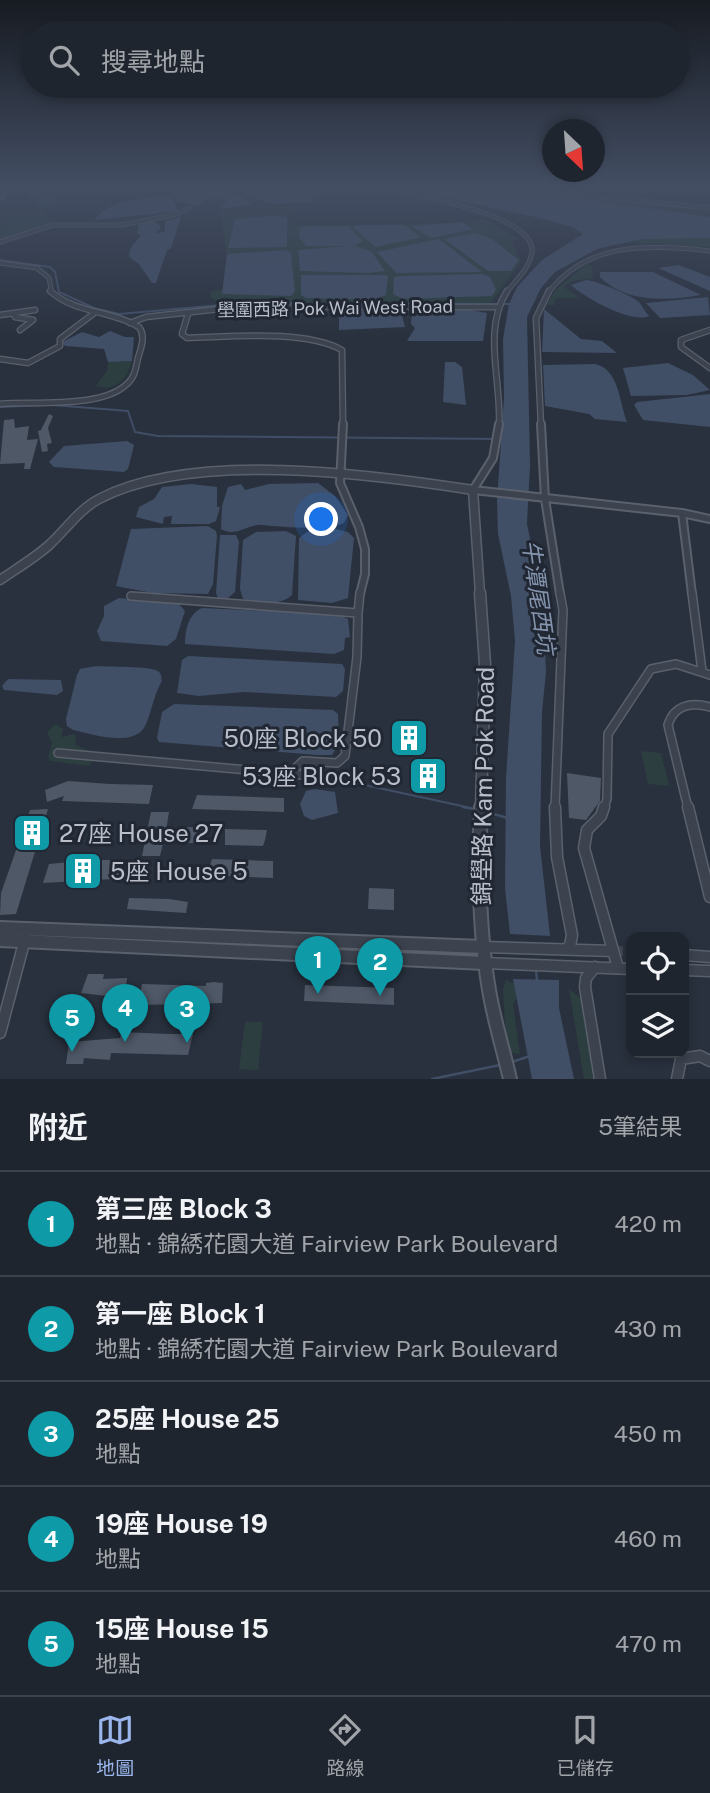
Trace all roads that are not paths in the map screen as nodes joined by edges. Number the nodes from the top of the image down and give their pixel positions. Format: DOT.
graph roads {
  1 [pos="527,238"];
  2 [pos="710,251"];
  3 [pos="0,262"];
  4 [pos="500,304"];
  5 [pos="35,310"];
  6 [pos="14,314"];
  7 [pos="93,314"];
  8 [pos="188,314"];
  9 [pos="0,315"];
  10 [pos="130,323"];
  11 [pos="20,330"];
  12 [pos="710,330"];
  13 [pos="0,359"];
  14 [pos="710,368"];
  15 [pos="0,404"];
  16 [pos="341,476"];
  17 [pos="481,491"];
  18 [pos="541,498"];
  19 [pos="682,513"];
  20 [pos="710,519"];
  21 [pos="0,580"];
  22 [pos="131,596"];
  23 [pos="358,613"];
  24 [pos="706,673"];
  25 [pos="710,707"];
  26 [pos="58,753"];
  27 [pos="287,775"];
  28 [pos="303,775"];
  29 [pos="710,897"];
  30 [pos="0,928"];
  31 [pos="25,936"];
  32 [pos="0,940"];
  33 [pos="483,947"];
  34 [pos="562,949"];
  35 [pos="613,951"];
  36 [pos="689,955"];
  37 [pos="710,957"];
  38 [pos="484,963"];
  39 [pos="595,967"];
  40 [pos="618,968"];
  41 [pos="626,969"];
  42 [pos="689,971"];
  43 [pos="710,971"];
  44 [pos="0,1033"];
  45 [pos="710,1061"];
  46 [pos="510,1079"];
  47 [pos="600,1079"];
  48 [pos="677,1079"];
  1 -- 4 [label="street"];
  2 -- 18 [label="street"];
  3 -- 7 [label="street"];
  4 -- 8 [label="street, 壆圍西路 Pok Wai West Road"];
  4 -- 17 [label="street"];
  5 -- 6 [label="street"];
  6 -- 9 [label="street"];
  6 -- 11 [label="street"];
  7 -- 10 [label="street"];
  7 -- 13 [label="street"];
  8 -- 10 [label="street, 壆圍西路 Pok Wai West Road"];
  8 -- 16 [label="street"];
  10 -- 15 [label="street"];
  12 -- 14 [label="street"];
  16 -- 17 [label="street"];
  16 -- 21 [label="street"];
  16 -- 23 [label="street"];
  17 -- 18 [label="street"];
  17 -- 33 [label="street, 錦壆路 Kam Pok Road"];
  18 -- 19 [label="street"];
  18 -- 34 [label="street"];
  19 -- 20 [label="street"];
  19 -- 24 [label="street"];
  22 -- 23 [label="street"];
  23 -- 27 [label="street"];
  24 -- 35 [label="street"];
  25 -- 29 [label="street"];
  26 -- 27 [label="street"];
  27 -- 28 [label="street"];
  30 -- 31 [label="street"];
  31 -- 32 [label="street"];
  31 -- 33 [label="street"];
  31 -- 38 [label="street"];
  31 -- 44 [label="street"];
  33 -- 34 [label="street"];
  33 -- 38 [label="street, 錦壆路 Kam Pok Road"];
  34 -- 35 [label="street"];
  35 -- 40 [label="street"];
  36 -- 37 [label="street"];
  38 -- 39 [label="street"];
  38 -- 46 [label="street, 錦壆路 Kam Pok Road"];
  39 -- 40 [label="street"];
  39 -- 47 [label="street"];
  40 -- 41 [label="street"];
  42 -- 43 [label="street"];
  45 -- 48 [label="street"];
}
